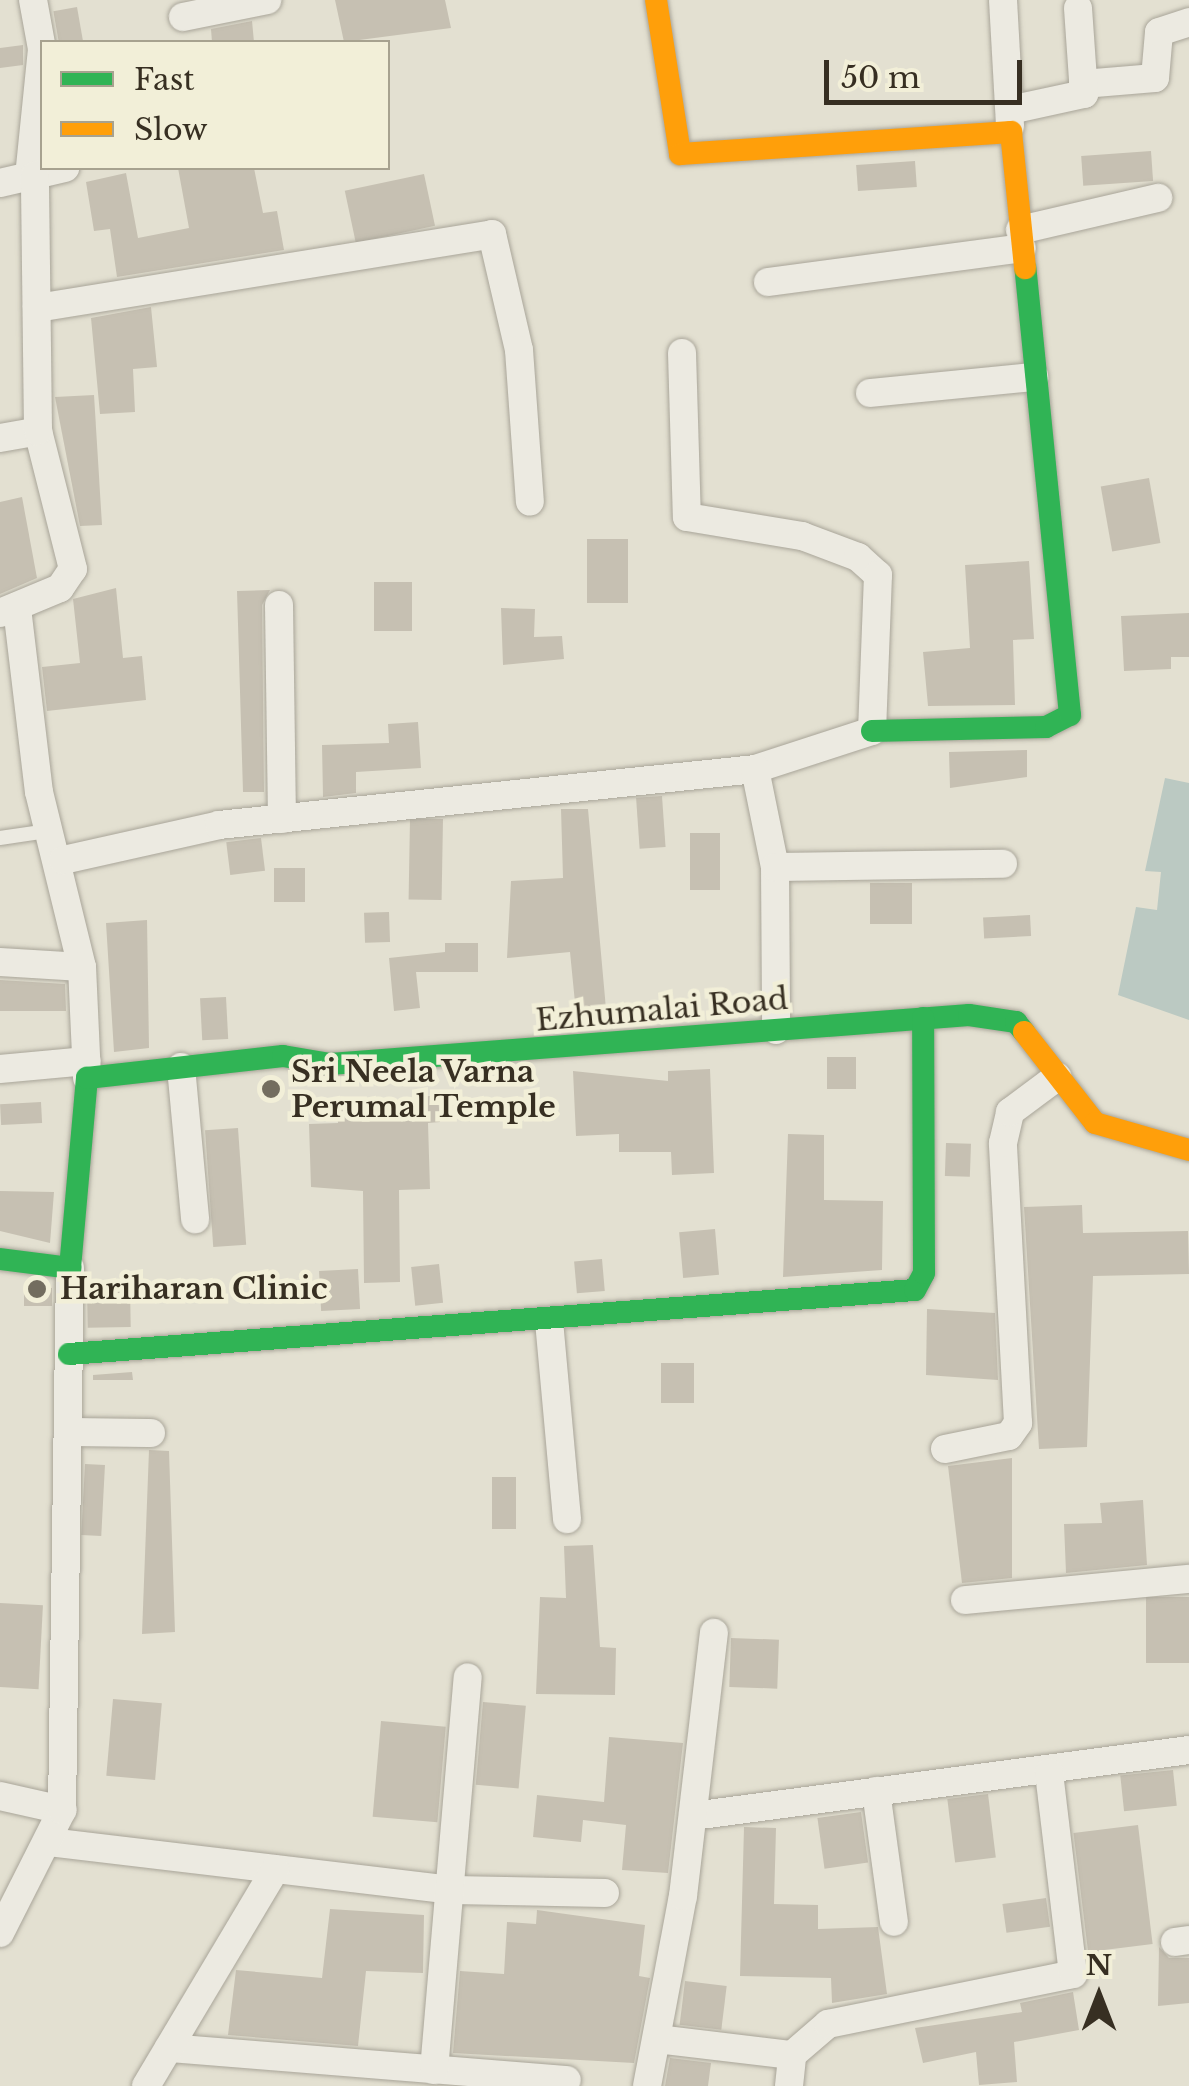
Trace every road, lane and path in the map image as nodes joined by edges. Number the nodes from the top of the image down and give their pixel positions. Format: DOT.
graph roads {
  1 [pos="34,0"];
  2 [pos="267,0"];
  3 [pos="656,0"];
  4 [pos="1003,0"];
  5 [pos="1078,8"];
  6 [pos="184,20"];
  7 [pos="1189,22"];
  8 [pos="40,46"];
  9 [pos="40,84"];
  10 [pos="1083,84"];
  11 [pos="1010,121"];
  12 [pos="56,170"];
  13 [pos="32,176"];
  14 [pos="0,183"];
  15 [pos="1158,198"];
  16 [pos="1021,239"];
  17 [pos="768,282"];
  18 [pos="37,308"];
  19 [pos="682,354"];
  20 [pos="1034,378"];
  21 [pos="870,393"];
  22 [pos="38,431"];
  23 [pos="0,438"];
  24 [pos="530,502"];
  25 [pos="279,605"];
  26 [pos="9,611"];
  27 [pos="872,731"];
  28 [pos="755,769"];
  29 [pos="282,819"];
  30 [pos="48,831"];
  31 [pos="0,838"];
  32 [pos="63,860"];
  33 [pos="1003,864"];
  34 [pos="775,867"];
  35 [pos="0,962"];
  36 [pos="82,967"];
  37 [pos="922,1018"];
  38 [pos="776,1030"];
  39 [pos="181,1067"];
  40 [pos="0,1069"];
  41 [pos="87,1070"];
  42 [pos="1057,1077"];
  43 [pos="1189,1150"];
  44 [pos="195,1219"];
  45 [pos="0,1259"];
  46 [pos="70,1268"];
  47 [pos="550,1321"];
  48 [pos="69,1354"];
  49 [pos="68,1432"];
  50 [pos="152,1433"];
  51 [pos="945,1449"];
  52 [pos="566,1519"];
  53 [pos="1189,1579"];
  54 [pos="966,1600"];
  55 [pos="714,1633"];
  56 [pos="468,1677"];
  57 [pos="1189,1750"];
  58 [pos="1049,1772"];
  59 [pos="876,1791"];
  60 [pos="0,1796"];
  61 [pos="62,1810"];
  62 [pos="692,1816"];
  63 [pos="49,1842"];
  64 [pos="275,1870"];
  65 [pos="453,1890"];
  66 [pos="605,1894"];
  67 [pos="894,1922"];
  68 [pos="0,1933"];
  69 [pos="656,2039"];
  70 [pos="170,2048"];
  71 [pos="792,2055"];
  72 [pos="434,2070"];
  73 [pos="354,2075"];
  74 [pos="568,2080"];
  75 [pos="146,2086"];
  76 [pos="647,2086"];
  77 [pos="789,2086"];
  1 -- 8 [label="street"];
  2 -- 6 [label="street"];
  3 -- 11 [label="street"];
  4 -- 11 [label="street"];
  5 -- 10 [label="street"];
  7 -- 10 [label="street"];
  9 -- 13 [label="street"];
  10 -- 11 [label="street"];
  11 -- 16 [label="street"];
  12 -- 13 [label="street"];
  13 -- 14 [label="street"];
  13 -- 18 [label="street"];
  15 -- 16 [label="street"];
  16 -- 17 [label="street"];
  16 -- 20 [label="street"];
  18 -- 22 [label="street"];
  18 -- 24 [label="street"];
  19 -- 27 [label="street"];
  20 -- 21 [label="street"];
  20 -- 27 [label="street"];
  22 -- 23 [label="street"];
  22 -- 26 [label="street"];
  25 -- 29 [label="street"];
  26 -- 30 [label="street"];
  27 -- 28 [label="street"];
  28 -- 29 [label="street"];
  28 -- 34 [label="street"];
  29 -- 32 [label="street"];
  30 -- 31 [label="lane"];
  30 -- 32 [label="street"];
  32 -- 36 [label="street"];
  33 -- 34 [label="street"];
  34 -- 38 [label="street"];
  35 -- 36 [label="street"];
  36 -- 41 [label="street"];
  37 -- 38 [label="street, Ezhumalai Road"];
  37 -- 42 [label="street, Ezhumalai Road"];
  37 -- 47 [label="street"];
  38 -- 39 [label="street, Ezhumalai Road"];
  39 -- 41 [label="street, Ezhumalai Road"];
  39 -- 44 [label="street"];
  40 -- 41 [label="street"];
  41 -- 46 [label="street"];
  42 -- 43 [label="street, Ezhumalai Road"];
  42 -- 51 [label="street"];
  45 -- 46 [label="street"];
  46 -- 48 [label="street"];
  47 -- 48 [label="street"];
  47 -- 52 [label="street"];
  48 -- 49 [label="street"];
  49 -- 50 [label="street"];
  49 -- 61 [label="street"];
  53 -- 54 [label="street"];
  55 -- 62 [label="street"];
  56 -- 65 [label="street"];
  57 -- 58 [label="street"];
  58 -- 59 [label="street"];
  58 -- 71 [label="street"];
  59 -- 62 [label="street"];
  59 -- 67 [label="street"];
  60 -- 61 [label="street"];
  61 -- 63 [label="street"];
  62 -- 69 [label="street"];
  63 -- 64 [label="street"];
  63 -- 68 [label="street"];
  64 -- 65 [label="street"];
  64 -- 70 [label="street"];
  65 -- 66 [label="street"];
  65 -- 72 [label="street"];
  69 -- 71 [label="street"];
  69 -- 76 [label="street"];
  70 -- 73 [label="street"];
  70 -- 75 [label="street"];
  71 -- 77 [label="street"];
  72 -- 73 [label="street"];
  72 -- 74 [label="street"];
}
